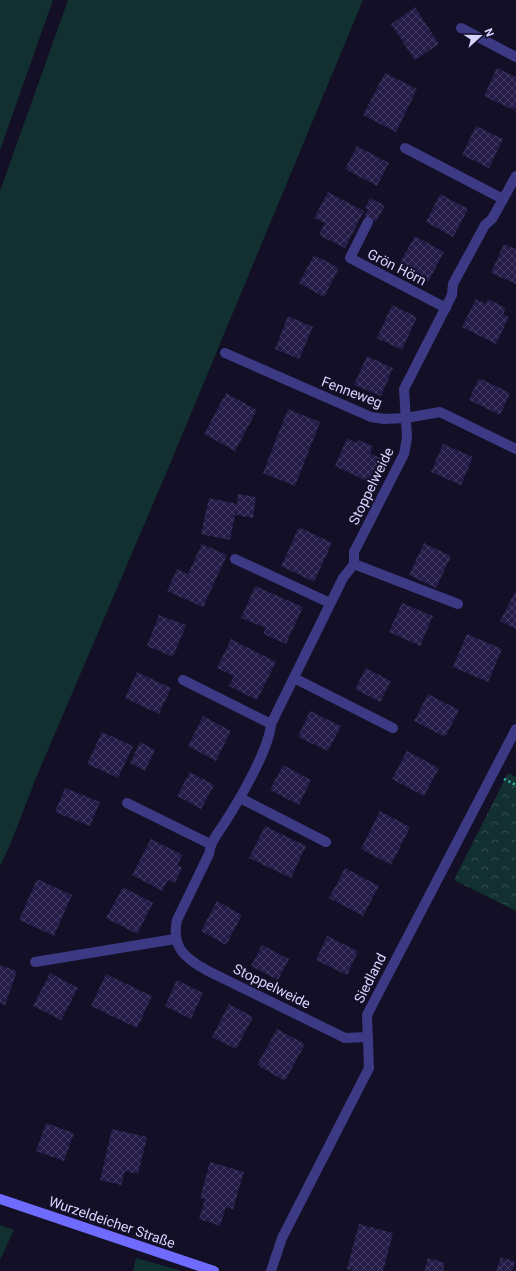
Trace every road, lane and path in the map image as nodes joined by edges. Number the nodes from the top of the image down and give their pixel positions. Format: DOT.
graph roads {
  1 [pos="461,28"];
  2 [pos="516,57"];
  3 [pos="405,148"];
  4 [pos="516,176"];
  5 [pos="503,199"];
  6 [pos="368,222"];
  7 [pos="446,308"];
  8 [pos="225,353"];
  9 [pos="406,418"];
  10 [pos="516,449"];
  11 [pos="235,559"];
  12 [pos="354,564"];
  13 [pos="330,603"];
  14 [pos="458,604"];
  15 [pos="294,678"];
  16 [pos="183,680"];
  17 [pos="271,724"];
  18 [pos="393,728"];
  19 [pos="516,729"];
  20 [pos="240,798"];
  21 [pos="127,803"];
  22 [pos="326,842"];
  23 [pos="210,844"];
  24 [pos="175,939"];
  25 [pos="34,962"];
  26 [pos="368,1037"];
  27 [pos="0,1199"];
  28 [pos="214,1271"];
  29 [pos="271,1271"];
  1 -- 2 [label="street"];
  3 -- 5 [label="street"];
  4 -- 5 [label="street"];
  5 -- 7 [label="street"];
  6 -- 7 [label="street, Grön Hörn"];
  7 -- 9 [label="street"];
  8 -- 9 [label="street, Fenneweg"];
  9 -- 10 [label="street, Fenneweg"];
  9 -- 12 [label="street, Stoppelweide"];
  11 -- 13 [label="street"];
  12 -- 13 [label="street, Stoppelweide"];
  12 -- 14 [label="street"];
  13 -- 15 [label="street, Stoppelweide"];
  15 -- 17 [label="street, Stoppelweide"];
  15 -- 18 [label="street"];
  16 -- 17 [label="street"];
  17 -- 20 [label="street, Stoppelweide"];
  19 -- 26 [label="street, Siedland"];
  20 -- 22 [label="street"];
  20 -- 23 [label="street, Stoppelweide"];
  21 -- 23 [label="street"];
  23 -- 24 [label="street, Stoppelweide"];
  24 -- 25 [label="street"];
  24 -- 26 [label="street, Stoppelweide"];
  26 -- 29 [label="street, Siedland"];
  27 -- 28 [label="main road, Wurzeldeicher Straße"];
}
